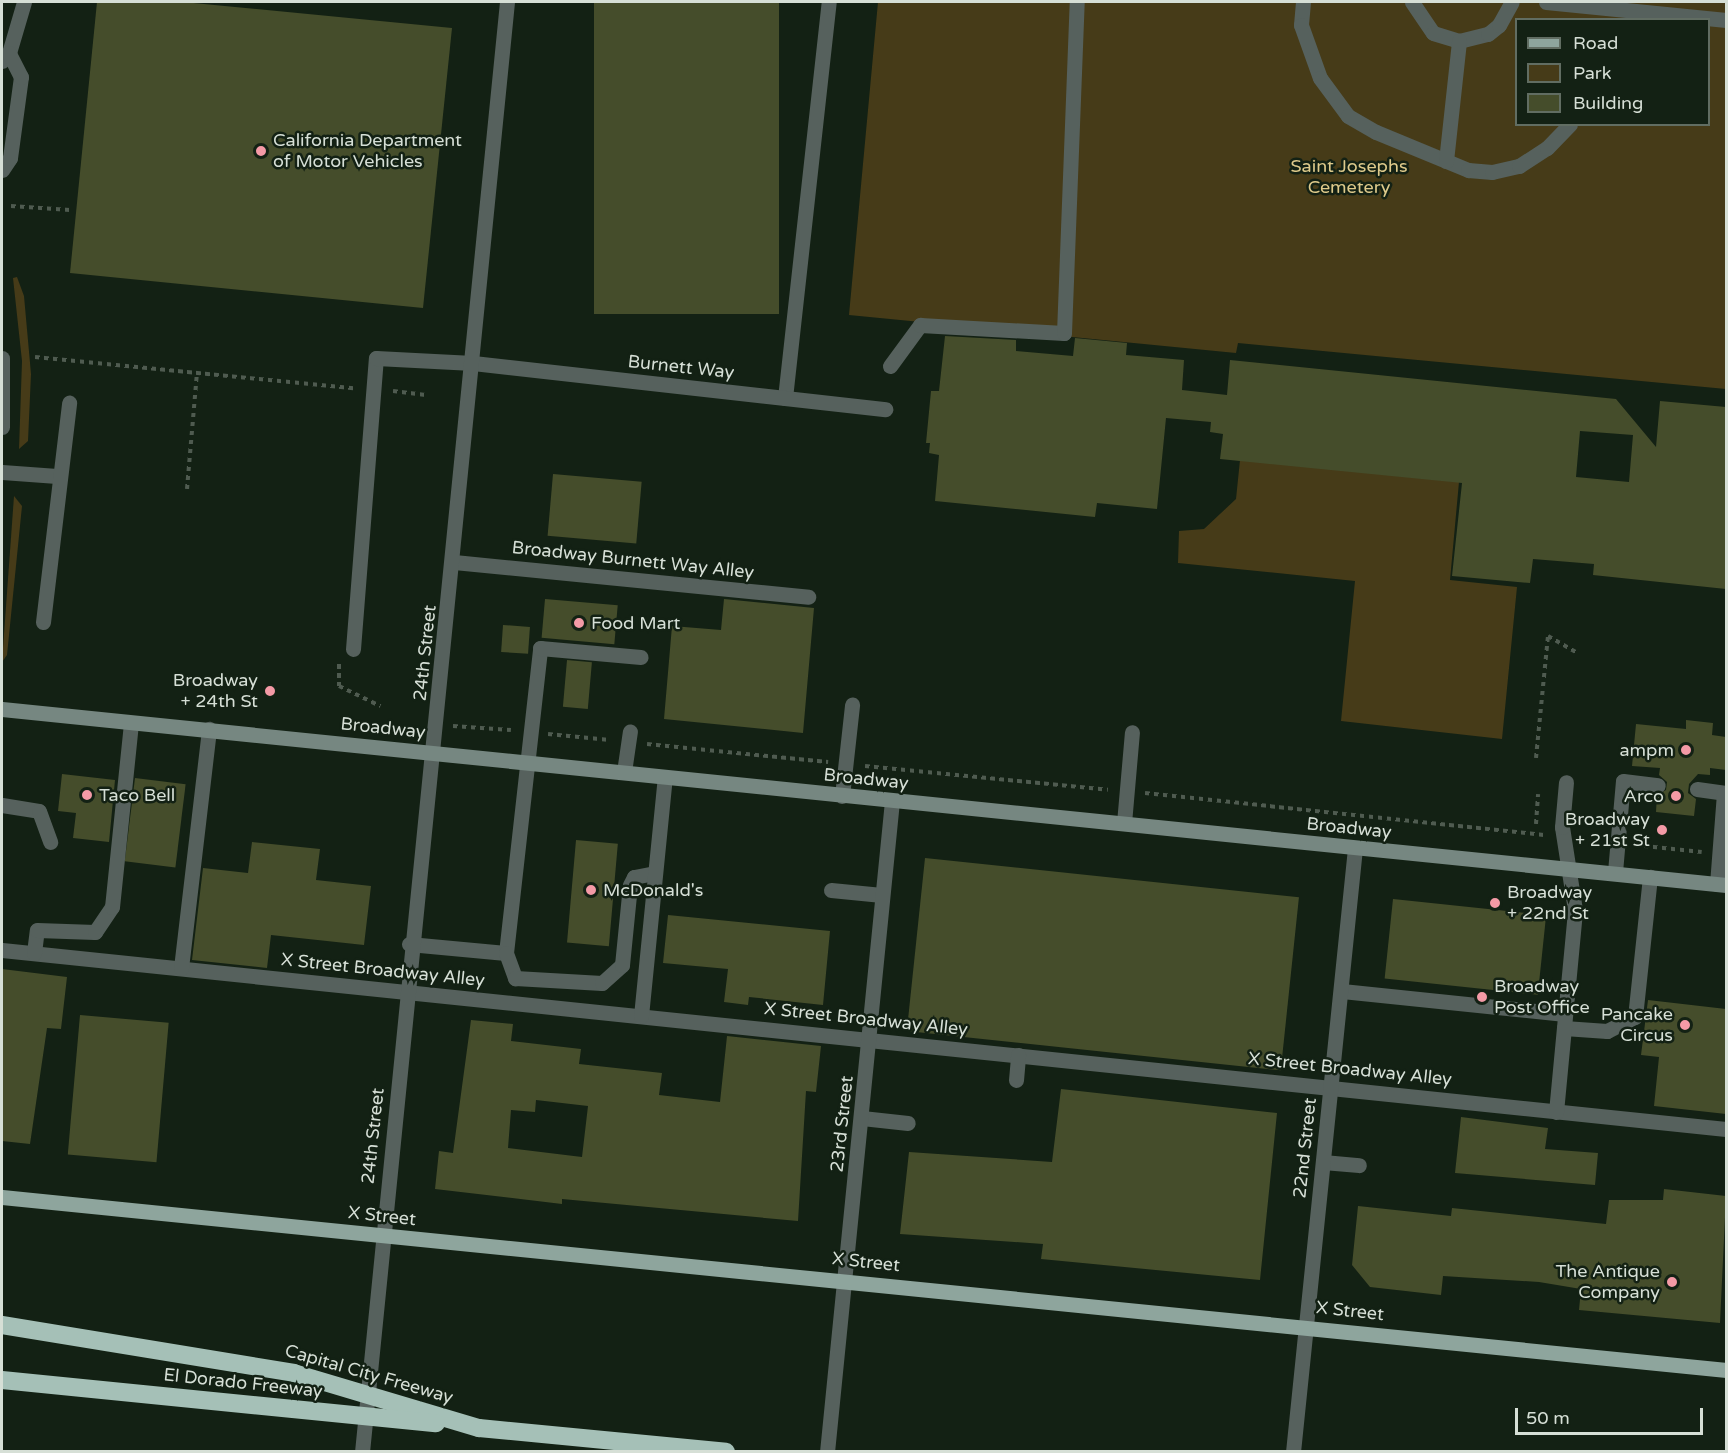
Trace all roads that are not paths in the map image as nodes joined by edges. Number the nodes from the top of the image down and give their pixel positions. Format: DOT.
graph roads {
  1 [pos="24,2"];
  2 [pos="507,2"];
  3 [pos="829,2"];
  4 [pos="1077,2"];
  5 [pos="1303,2"];
  6 [pos="1412,2"];
  7 [pos="1512,2"];
  8 [pos="1546,2"];
  9 [pos="1621,10"];
  10 [pos="1705,18"];
  11 [pos="1710,18"];
  12 [pos="1726,20"];
  13 [pos="1459,41"];
  14 [pos="5,57"];
  15 [pos="1568,126"];
  16 [pos="1446,161"];
  17 [pos="2,170"];
  18 [pos="2,358"];
  19 [pos="473,363"];
  20 [pos="890,366"];
  21 [pos="785,398"];
  22 [pos="69,403"];
  23 [pos="885,409"];
  24 [pos="2,427"];
  25 [pos="2,472"];
  26 [pos="57,476"];
  27 [pos="454,562"];
  28 [pos="808,597"];
  29 [pos="43,622"];
  30 [pos="353,649"];
  31 [pos="641,657"];
  32 [pos="852,705"];
  33 [pos="2,710"];
  34 [pos="130,723"];
  35 [pos="209,729"];
  36 [pos="1132,732"];
  37 [pos="630,736"];
  38 [pos="432,753"];
  39 [pos="527,763"];
  40 [pos="624,772"];
  41 [pos="665,777"];
  42 [pos="1566,782"];
  43 [pos="1658,785"];
  44 [pos="1697,789"];
  45 [pos="1725,793"];
  46 [pos="842,796"];
  47 [pos="892,801"];
  48 [pos="2,805"];
  49 [pos="1124,823"];
  50 [pos="50,842"];
  51 [pos="1355,848"];
  52 [pos="1570,870"];
  53 [pos="1615,872"];
  54 [pos="655,873"];
  55 [pos="1650,877"];
  56 [pos="1722,884"];
  57 [pos="831,890"];
  58 [pos="882,895"];
  59 [pos="409,944"];
  60 [pos="2,950"];
  61 [pos="34,953"];
  62 [pos="506,953"];
  63 [pos="181,968"];
  64 [pos="406,991"];
  65 [pos="1342,991"];
  66 [pos="641,1016"];
  67 [pos="1564,1021"];
  68 [pos="870,1038"];
  69 [pos="1018,1055"];
  70 [pos="1016,1080"];
  71 [pos="1331,1086"];
  72 [pos="1556,1112"];
  73 [pos="862,1118"];
  74 [pos="908,1124"];
  75 [pos="1726,1129"];
  76 [pos="1323,1162"];
  77 [pos="1359,1166"];
  78 [pos="2,1197"];
  79 [pos="382,1236"];
  80 [pos="844,1280"];
  81 [pos="2,1325"];
  82 [pos="1306,1326"];
  83 [pos="1726,1370"];
  84 [pos="2,1380"];
  85 [pos="479,1428"];
  86 [pos="362,1452"];
  87 [pos="726,1452"];
  88 [pos="827,1452"];
  89 [pos="1293,1452"];
  1 -- 14 [label="street"];
  2 -- 19 [label="street, 24th Street"];
  3 -- 21 [label="street"];
  4 -- 20 [label="street"];
  5 -- 16 [label="street"];
  6 -- 13 [label="street"];
  7 -- 13 [label="street"];
  8 -- 9 [label="street"];
  9 -- 10 [label="street"];
  11 -- 12 [label="street"];
  13 -- 16 [label="street"];
  14 -- 17 [label="street"];
  15 -- 16 [label="street"];
  18 -- 24 [label="street"];
  19 -- 21 [label="street, Burnett Way"];
  19 -- 27 [label="street, 24th Street"];
  19 -- 30 [label="street, Burnett Way"];
  21 -- 23 [label="street, Burnett Way"];
  22 -- 26 [label="street"];
  25 -- 26 [label="street"];
  26 -- 29 [label="street"];
  27 -- 28 [label="street, Broadway Burnett Way Alley"];
  27 -- 38 [label="street, 24th Street"];
  31 -- 39 [label="street"];
  32 -- 46 [label="street"];
  33 -- 34 [label="main road, Broadway"];
  34 -- 35 [label="main road, Broadway"];
  34 -- 61 [label="street"];
  35 -- 38 [label="main road, Broadway"];
  35 -- 63 [label="street"];
  36 -- 49 [label="street"];
  37 -- 40 [label="street"];
  38 -- 39 [label="main road, Broadway"];
  38 -- 59 [label="street, 24th Street"];
  39 -- 40 [label="main road, Broadway"];
  39 -- 62 [label="street"];
  40 -- 41 [label="main road, Broadway"];
  41 -- 46 [label="main road, Broadway"];
  41 -- 54 [label="street"];
  42 -- 52 [label="street"];
  43 -- 53 [label="street"];
  44 -- 45 [label="street"];
  45 -- 56 [label="street"];
  46 -- 47 [label="main road, Broadway"];
  47 -- 49 [label="main road, Broadway"];
  47 -- 58 [label="street, 23rd Street"];
  48 -- 50 [label="street"];
  49 -- 51 [label="main road, Broadway"];
  51 -- 52 [label="main road, Broadway"];
  51 -- 65 [label="street, 22nd Street"];
  52 -- 53 [label="main road, Broadway"];
  52 -- 67 [label="street"];
  53 -- 55 [label="main road, Broadway"];
  54 -- 62 [label="street"];
  54 -- 66 [label="street"];
  55 -- 56 [label="main road, Broadway"];
  55 -- 67 [label="street"];
  57 -- 58 [label="street"];
  58 -- 68 [label="street, 23rd Street"];
  59 -- 62 [label="street"];
  59 -- 64 [label="street, 24th Street"];
  60 -- 61 [label="street, X Street Broadway Alley"];
  61 -- 63 [label="street, X Street Broadway Alley"];
  63 -- 64 [label="street, X Street Broadway Alley"];
  64 -- 66 [label="street, X Street Broadway Alley"];
  64 -- 79 [label="street, 24th Street"];
  65 -- 67 [label="street"];
  65 -- 71 [label="street, 22nd Street"];
  66 -- 68 [label="street, X Street Broadway Alley"];
  67 -- 72 [label="street"];
  68 -- 69 [label="street, X Street Broadway Alley"];
  68 -- 73 [label="street, 23rd Street"];
  69 -- 70 [label="street"];
  69 -- 71 [label="street, X Street Broadway Alley"];
  71 -- 72 [label="street, X Street Broadway Alley"];
  71 -- 76 [label="street, 22nd Street"];
  72 -- 75 [label="street, X Street Broadway Alley"];
  73 -- 74 [label="street"];
  73 -- 80 [label="street, 23rd Street"];
  76 -- 77 [label="street"];
  76 -- 82 [label="street, 22nd Street"];
  78 -- 79 [label="main road, X Street"];
  79 -- 80 [label="main road, X Street"];
  79 -- 86 [label="street, 24th Street"];
  80 -- 82 [label="main road, X Street"];
  80 -- 88 [label="street, 23rd Street"];
  81 -- 85 [label="highway, Capital City Freeway"];
  82 -- 83 [label="main road, X Street"];
  82 -- 89 [label="street, 22nd Street"];
  84 -- 85 [label="highway, El Dorado Freeway"];
  85 -- 87 [label="highway, Capital City Freeway"];
}
